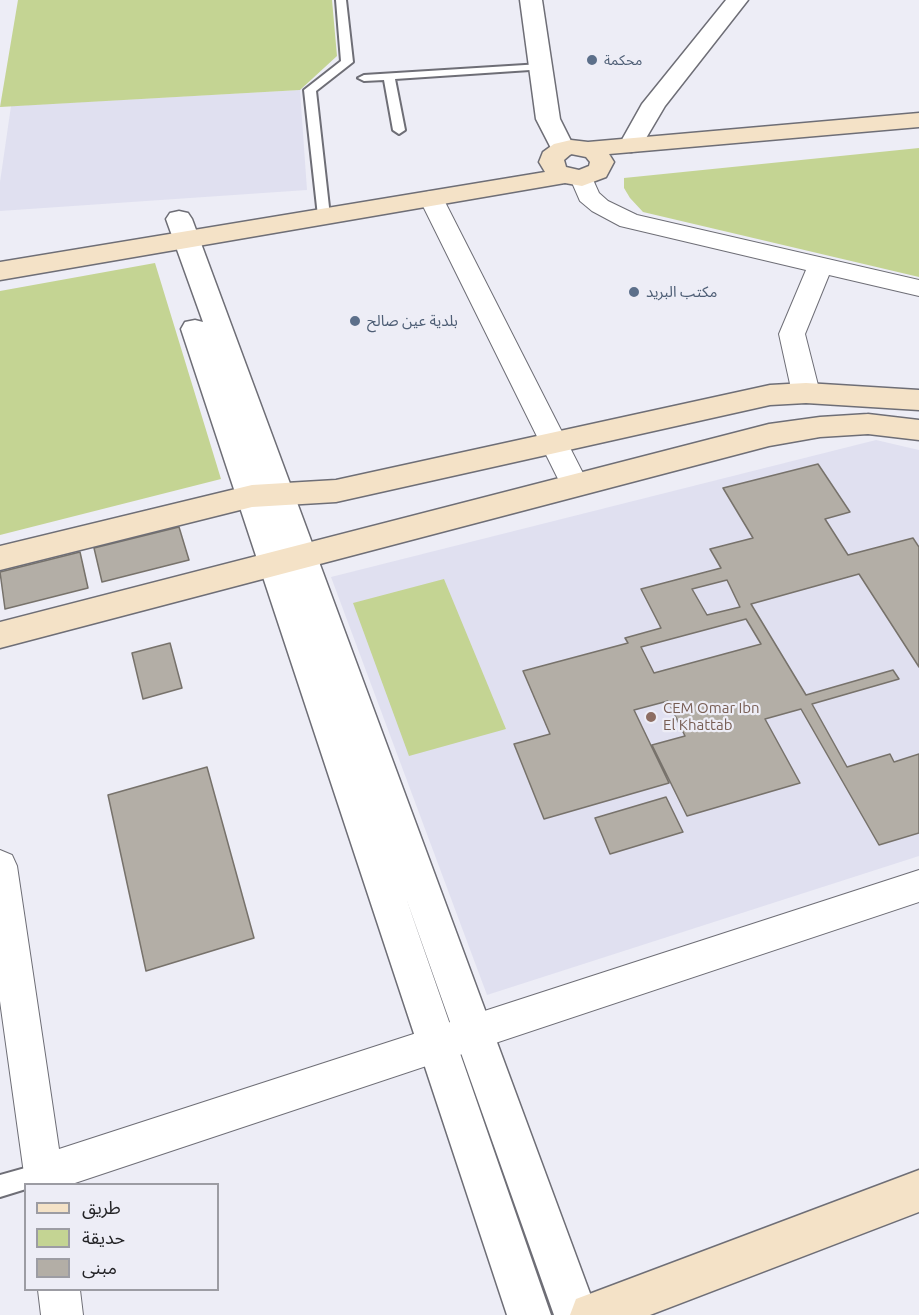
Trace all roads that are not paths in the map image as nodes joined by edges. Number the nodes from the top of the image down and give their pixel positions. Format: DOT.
graph roads {
  1 [pos="341,0"];
  2 [pos="531,0"];
  3 [pos="735,1"];
  4 [pos="541,67"];
  5 [pos="389,77"];
  6 [pos="364,78"];
  7 [pos="919,120"];
  8 [pos="399,130"];
  9 [pos="919,137"];
  10 [pos="631,145"];
  11 [pos="575,163"];
  12 [pos="431,198"];
  13 [pos="323,206"];
  14 [pos="173,231"];
  15 [pos="0,248"];
  16 [pos="821,266"];
  17 [pos="0,271"];
  18 [pos="919,288"];
  19 [pos="806,393"];
  20 [pos="841,394"];
  21 [pos="919,400"];
  22 [pos="850,425"];
  23 [pos="919,430"];
  24 [pos="554,443"];
  25 [pos="575,485"];
  26 [pos="265,495"];
  27 [pos="0,558"];
  28 [pos="288,560"];
  29 [pos="0,635"];
  30 [pos="0,866"];
  31 [pos="919,886"];
  32 [pos="474,1032"];
  33 [pos="438,1044"];
  34 [pos="44,1179"];
  35 [pos="0,1186"];
  36 [pos="919,1191"];
  37 [pos="59,1291"];
  38 [pos="62,1315"];
  39 [pos="530,1315"];
  40 [pos="576,1315"];
  41 [pos="592,1315"];
  1 -- 13 [label="lane"];
  2 -- 4 [label="street"];
  3 -- 10 [label="street"];
  4 -- 5 [label="lane"];
  4 -- 11 [label="street"];
  5 -- 6 [label="lane"];
  5 -- 8 [label="lane"];
  7 -- 10 [label="main road"];
  9 -- 11 [label="main road"];
  10 -- 11 [label="main road"];
  11 -- 12 [label="main road"];
  11 -- 13 [label="main road"];
  11 -- 16 [label="street"];
  12 -- 13 [label="main road"];
  12 -- 24 [label="street"];
  13 -- 14 [label="main road"];
  14 -- 15 [label="main road"];
  14 -- 17 [label="main road"];
  14 -- 26 [label="street"];
  16 -- 18 [label="street"];
  16 -- 19 [label="street"];
  19 -- 20 [label="main road"];
  19 -- 24 [label="main road"];
  20 -- 21 [label="main road"];
  20 -- 22 [label="main road"];
  22 -- 23 [label="main road"];
  22 -- 25 [label="main road"];
  24 -- 25 [label="street"];
  24 -- 26 [label="main road"];
  25 -- 28 [label="main road"];
  26 -- 27 [label="main road"];
  26 -- 28 [label="street"];
  28 -- 29 [label="main road"];
  28 -- 32 [label="street"];
  28 -- 33 [label="street"];
  30 -- 34 [label="street"];
  31 -- 32 [label="street"];
  32 -- 33 [label="street"];
  32 -- 40 [label="street"];
  33 -- 34 [label="street"];
  33 -- 39 [label="street"];
  34 -- 35 [label="lane"];
  36 -- 41 [label="main road"];
  37 -- 38 [label="street"];
}
